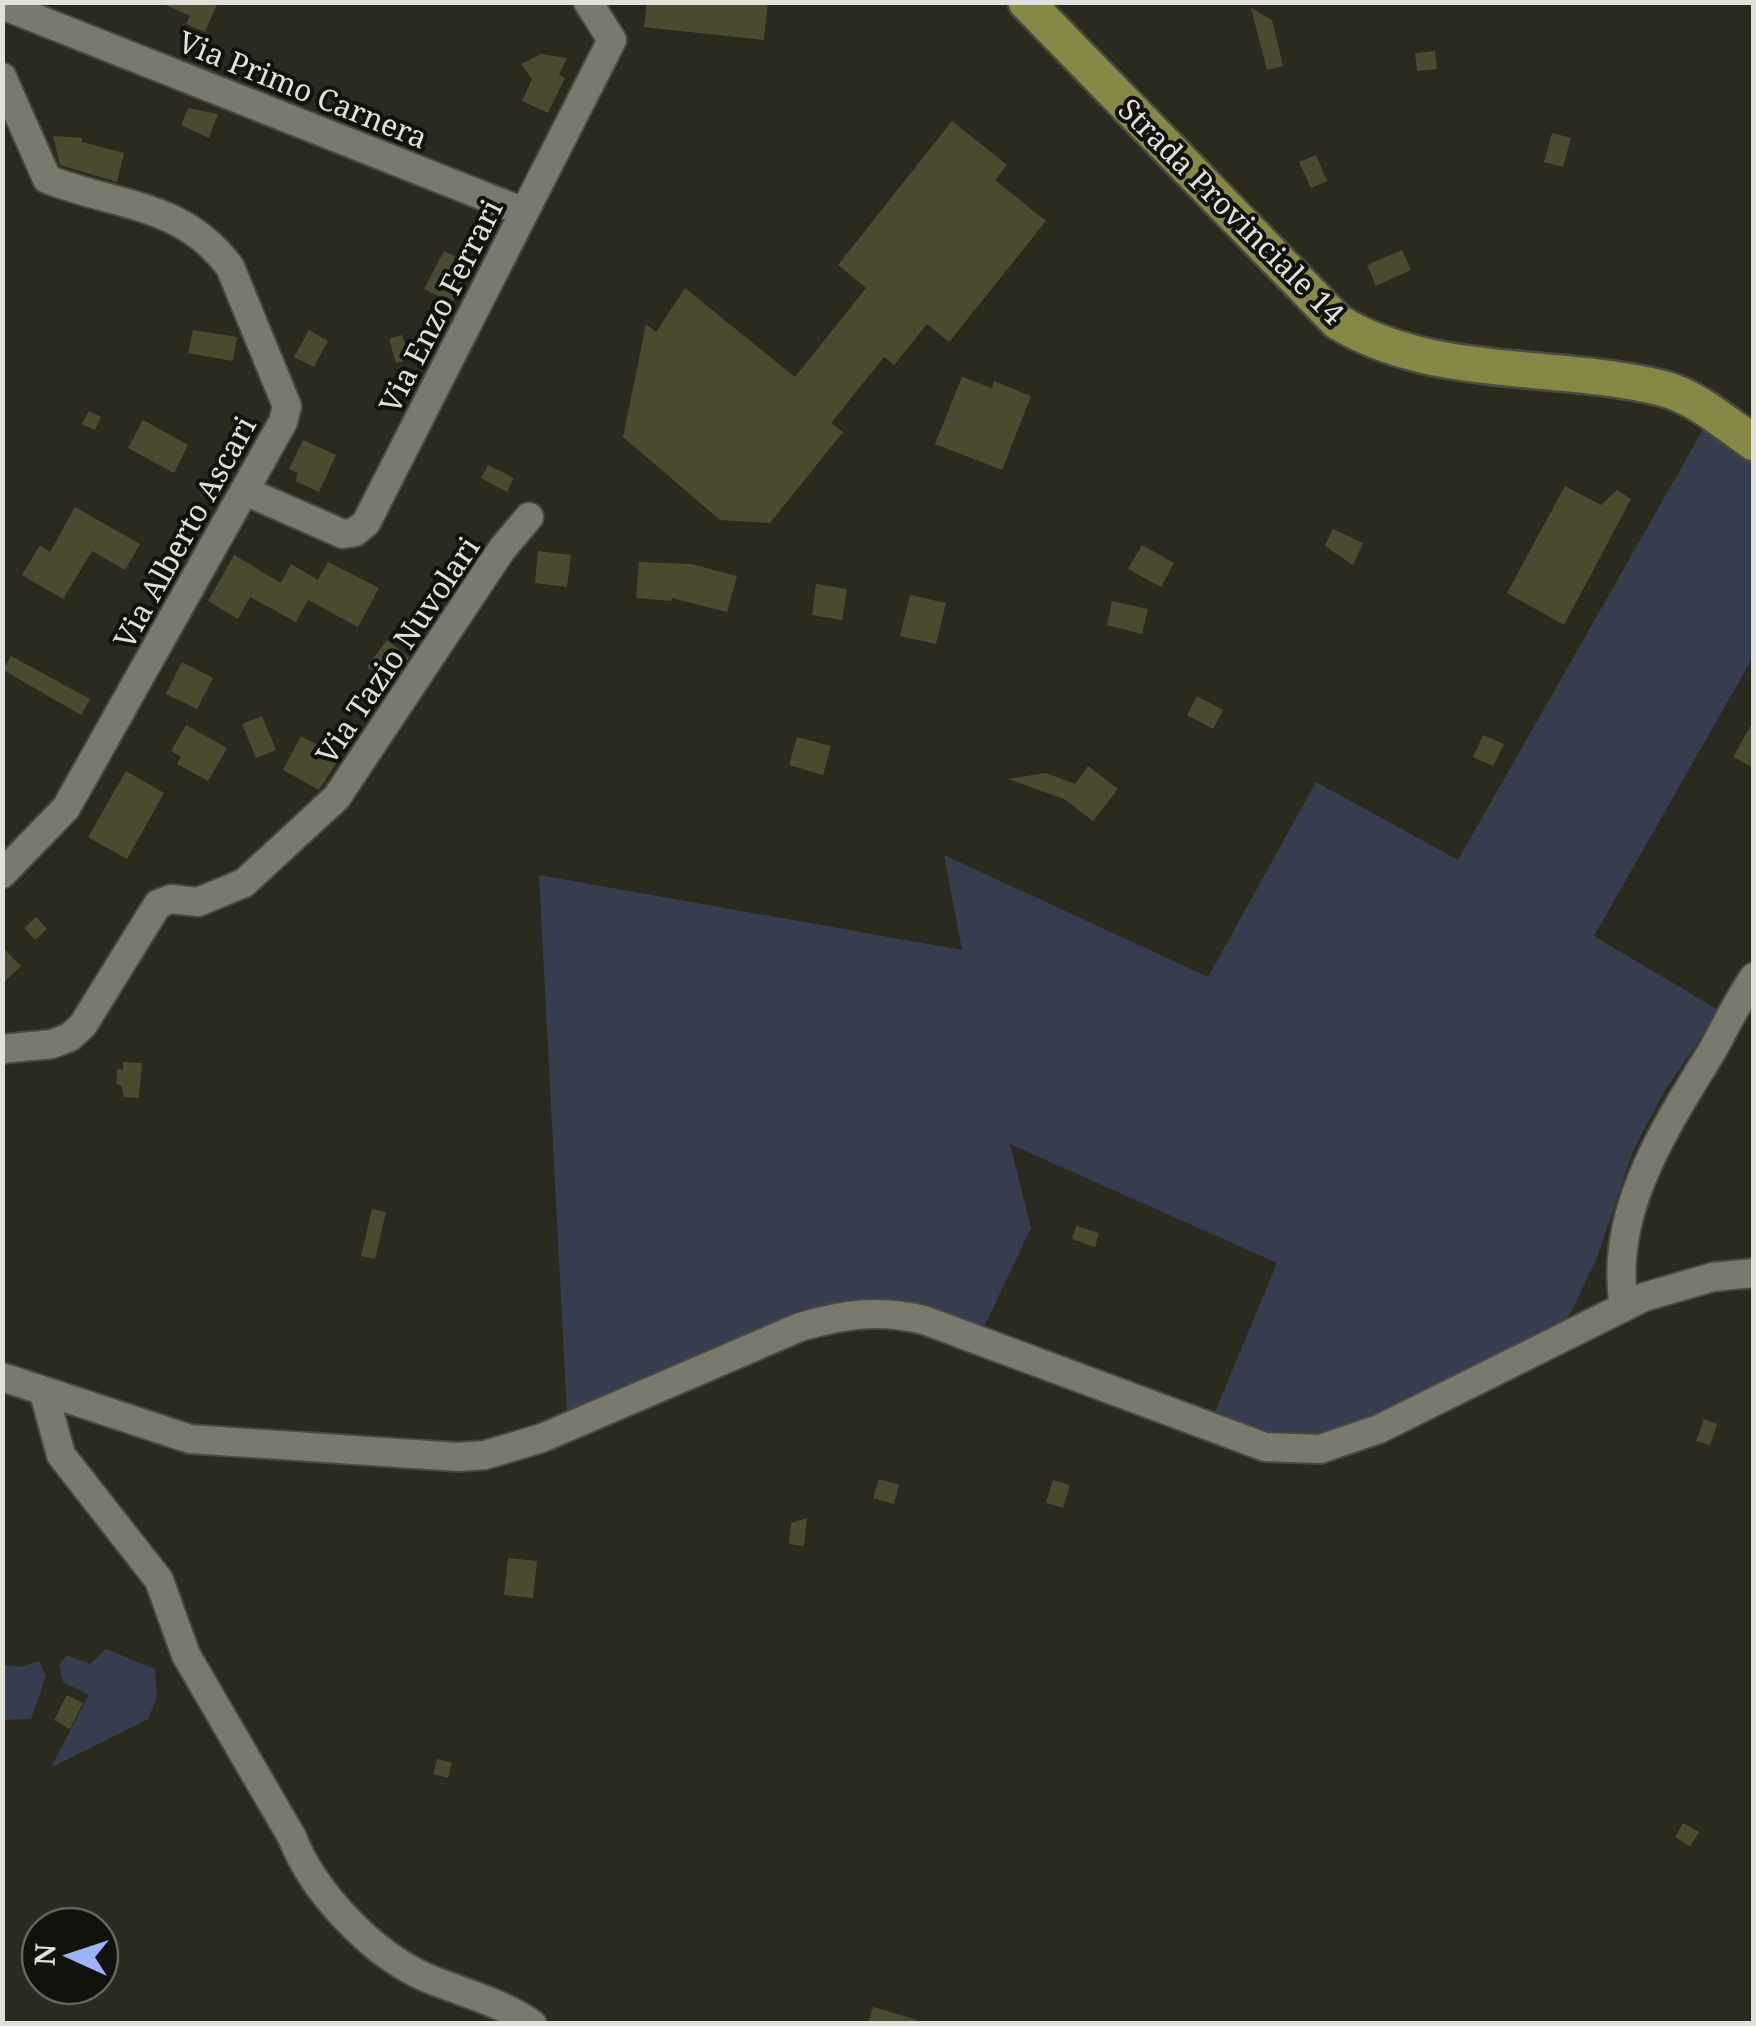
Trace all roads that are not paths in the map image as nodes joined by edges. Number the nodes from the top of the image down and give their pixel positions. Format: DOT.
graph roads {
  1 [pos="588,2"];
  2 [pos="1026,2"];
  3 [pos="2,5"];
  4 [pos="2,78"];
  5 [pos="524,212"];
  6 [pos="1754,442"];
  7 [pos="245,490"];
  8 [pos="529,517"];
  9 [pos="2,874"];
  10 [pos="1754,977"];
  11 [pos="2,1049"];
  12 [pos="1754,1274"];
  13 [pos="1624,1308"];
  14 [pos="2,1378"];
  15 [pos="44,1393"];
  16 [pos="532,2024"];
  1 -- 5 [label="street, Via Enzo Ferrari"];
  2 -- 6 [label="main road, Strada Provinciale 14"];
  3 -- 5 [label="street, Via Primo Carnera"];
  4 -- 7 [label="street, Via Alberto Ascari"];
  5 -- 7 [label="street, Via Enzo Ferrari"];
  7 -- 9 [label="street, Via Alberto Ascari"];
  8 -- 11 [label="street, Via Tazio Nuvolari"];
  10 -- 13 [label="street"];
  12 -- 13 [label="street"];
  13 -- 15 [label="street"];
  14 -- 15 [label="street"];
  15 -- 16 [label="street"];
}
